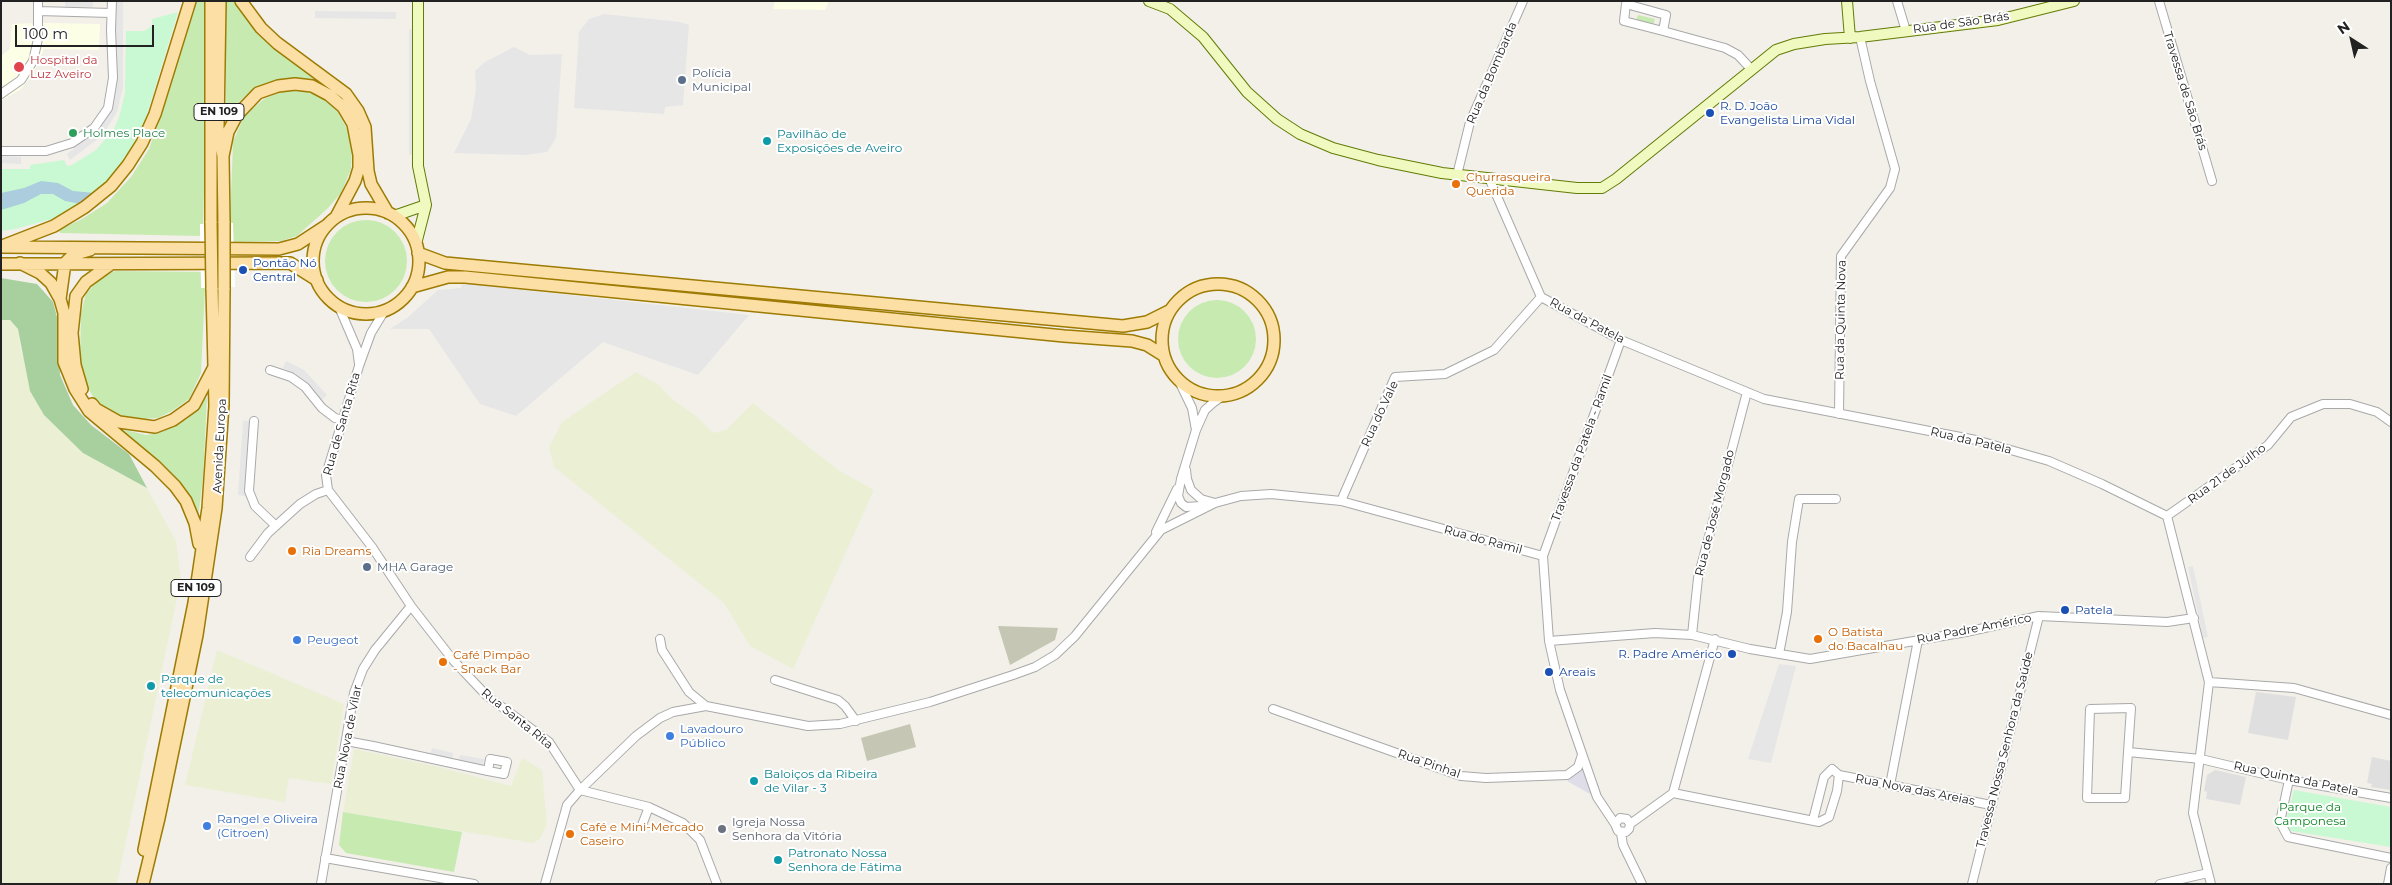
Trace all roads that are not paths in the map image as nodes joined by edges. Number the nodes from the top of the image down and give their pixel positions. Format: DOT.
graph roads {
  1 [pos="38,1"];
  2 [pos="112,1"];
  3 [pos="190,1"];
  4 [pos="211,1"];
  5 [pos="220,1"];
  6 [pos="241,1"];
  7 [pos="418,1"];
  8 [pos="1149,1"];
  9 [pos="1523,1"];
  10 [pos="1847,1"];
  11 [pos="1897,1"];
  12 [pos="2074,1"];
  13 [pos="2158,1"];
  14 [pos="38,11"];
  15 [pos="111,13"];
  16 [pos="1663,31"];
  17 [pos="1906,31"];
  18 [pos="1855,37"];
  19 [pos="1751,69"];
  20 [pos="1,94"];
  21 [pos="1,151"];
  22 [pos="223,156"];
  23 [pos="1456,174"];
  24 [pos="1489,178"];
  25 [pos="2212,180"];
  26 [pos="426,206"];
  27 [pos="391,214"];
  28 [pos="331,221"];
  29 [pos="1,247"];
  30 [pos="99,248"];
  31 [pos="417,248"];
  32 [pos="20,263"];
  33 [pos="65,263"];
  34 [pos="1,264"];
  35 [pos="111,264"];
  36 [pos="317,280"];
  37 [pos="412,287"];
  38 [pos="1541,297"];
  39 [pos="60,299"];
  40 [pos="340,307"];
  41 [pos="385,310"];
  42 [pos="1170,311"];
  43 [pos="1621,340"];
  44 [pos="1163,355"];
  45 [pos="215,366"];
  46 [pos="359,366"];
  47 [pos="270,370"];
  48 [pos="1179,381"];
  49 [pos="1747,392"];
  50 [pos="1223,396"];
  51 [pos="1839,414"];
  52 [pos="343,420"];
  53 [pos="254,421"];
  54 [pos="2391,422"];
  55 [pos="1196,430"];
  56 [pos="1186,468"];
  57 [pos="1181,478"];
  58 [pos="328,490"];
  59 [pos="1836,499"];
  60 [pos="1341,501"];
  61 [pos="1215,502"];
  62 [pos="2167,516"];
  63 [pos="276,526"];
  64 [pos="1154,536"];
  65 [pos="1543,556"];
  66 [pos="250,558"];
  67 [pos="411,606"];
  68 [pos="2039,616"];
  69 [pos="2194,618"];
  70 [pos="1692,635"];
  71 [pos="660,639"];
  72 [pos="1715,639"];
  73 [pos="1918,640"];
  74 [pos="186,642"];
  75 [pos="1549,642"];
  76 [pos="1779,654"];
  77 [pos="775,680"];
  78 [pos="2209,682"];
  79 [pos="706,706"];
  80 [pos="1273,710"];
  81 [pos="2391,715"];
  82 [pos="856,720"];
  83 [pos="346,741"];
  84 [pos="2128,752"];
  85 [pos="1582,756"];
  86 [pos="2201,759"];
  87 [pos="488,771"];
  88 [pos="1839,775"];
  89 [pos="2289,780"];
  90 [pos="1890,785"];
  91 [pos="580,790"];
  92 [pos="1673,793"];
  93 [pos="2391,798"];
  94 [pos="1991,806"];
  95 [pos="649,807"];
  96 [pos="1813,820"];
  97 [pos="1615,824"];
  98 [pos="1630,824"];
  99 [pos="642,825"];
  100 [pos="1621,833"];
  101 [pos="325,858"];
  102 [pos="2391,858"];
  103 [pos="2391,868"];
  104 [pos="2208,873"];
  105 [pos="137,884"];
  106 [pos="143,884"];
  107 [pos="321,884"];
  108 [pos="474,884"];
  109 [pos="545,884"];
  110 [pos="716,884"];
  111 [pos="1642,884"];
  112 [pos="1972,884"];
  113 [pos="2160,884"];
  114 [pos="2211,884"];
  115 [pos="2388,884"];
  1 -- 14 [label="street"];
  2 -- 15 [label="street"];
  3 -- 29 [label="main road"];
  4 -- 45 [label="main road, Avenida Europa / EN 109, bridge"];
  5 -- 22 [label="main road, Avenida Europa / EN 109"];
  6 -- 27 [label="main road"];
  7 -- 26 [label="street"];
  8 -- 23 [label="street, Rua de São Brás"];
  9 -- 23 [label="street, Rua da Bombarda"];
  10 -- 18 [label="street"];
  11 -- 17 [label="street"];
  12 -- 17 [label="street, Rua de São Brás"];
  13 -- 25 [label="street, Travessa de São Brás"];
  14 -- 15 [label="street"];
  14 -- 20 [label="street"];
  15 -- 21 [label="street"];
  16 -- 16 [label="street"];
  16 -- 19 [label="street"];
  17 -- 18 [label="street, Rua de São Brás"];
  18 -- 19 [label="street, Rua de São Brás"];
  18 -- 51 [label="street, Rua da Quinta Nova"];
  19 -- 24 [label="street, Rua de São Brás"];
  22 -- 28 [label="main road"];
  22 -- 106 [label="main road, Avenida Europa / EN 109, bridge"];
  23 -- 24 [label="street, Rua de São Brás"];
  24 -- 38 [label="street, Rua da Patela"];
  26 -- 27 [label="street"];
  26 -- 31 [label="street"];
  27 -- 28 [label="main road"];
  27 -- 31 [label="main road"];
  28 -- 30 [label="main road"];
  28 -- 36 [label="main road"];
  29 -- 30 [label="main road"];
  30 -- 33 [label="main road"];
  31 -- 37 [label="main road"];
  31 -- 42 [label="main road"];
  32 -- 33 [label="main road"];
  32 -- 34 [label="main road"];
  32 -- 39 [label="main road"];
  33 -- 35 [label="main road"];
  33 -- 39 [label="main road"];
  35 -- 36 [label="main road"];
  35 -- 45 [label="main road"];
  36 -- 40 [label="main road"];
  37 -- 41 [label="main road"];
  37 -- 44 [label="main road"];
  38 -- 43 [label="street, Rua da Patela"];
  38 -- 60 [label="street, Rua do Vale"];
  39 -- 74 [label="main road"];
  40 -- 41 [label="main road"];
  40 -- 46 [label="street, Rua de Santa Rita"];
  41 -- 46 [label="street, Rua de Santa Rita"];
  42 -- 44 [label="main road"];
  42 -- 50 [label="main road"];
  43 -- 49 [label="street, Rua da Patela"];
  43 -- 65 [label="street, Travessa da Patela - Ramil"];
  44 -- 48 [label="main road"];
  45 -- 74 [label="main road, Avenida Europa / EN 109"];
  46 -- 52 [label="street, Rua de Santa Rita"];
  47 -- 52 [label="street"];
  48 -- 50 [label="main road"];
  48 -- 55 [label="street"];
  49 -- 51 [label="street, Rua da Patela"];
  49 -- 70 [label="street, Rua de José Morgado"];
  50 -- 55 [label="street"];
  51 -- 62 [label="street, Rua da Patela"];
  52 -- 58 [label="street, Rua de Santa Rita"];
  53 -- 63 [label="street"];
  54 -- 62 [label="street, Rua 21 de Julho"];
  55 -- 56 [label="street"];
  56 -- 57 [label="street"];
  56 -- 61 [label="street"];
  57 -- 61 [label="street"];
  57 -- 64 [label="street"];
  58 -- 63 [label="street"];
  58 -- 67 [label="street, Rua de Santa Rita"];
  59 -- 76 [label="street"];
  60 -- 61 [label="street, Rua do Ramil"];
  60 -- 65 [label="street, Rua do Ramil"];
  61 -- 64 [label="street"];
  62 -- 69 [label="street"];
  63 -- 66 [label="street"];
  64 -- 82 [label="street"];
  65 -- 75 [label="street"];
  67 -- 83 [label="street, Rua Nova de Vilar"];
  67 -- 91 [label="street, Rua Santa Rita"];
  68 -- 69 [label="street, Rua Padre Américo"];
  68 -- 73 [label="street, Rua Padre Américo"];
  68 -- 94 [label="street, Travessa Nossa Senhora da Saúde"];
  69 -- 78 [label="street"];
  70 -- 72 [label="street, Rua Padre Américo"];
  70 -- 75 [label="street, Rua Padre Américo"];
  71 -- 79 [label="street"];
  72 -- 76 [label="street, Rua Padre Américo"];
  72 -- 92 [label="street"];
  73 -- 76 [label="street, Rua Padre Américo"];
  73 -- 90 [label="street"];
  74 -- 105 [label="main road, Avenida Europa / EN 109"];
  75 -- 85 [label="street"];
  77 -- 82 [label="street"];
  78 -- 81 [label="street"];
  78 -- 86 [label="street"];
  79 -- 82 [label="street"];
  79 -- 91 [label="street"];
  80 -- 85 [label="street, Rua Pinhal"];
  83 -- 87 [label="street"];
  83 -- 101 [label="street, Rua Nova de Vilar"];
  84 -- 84 [label="street"];
  84 -- 86 [label="street, Rua Quinta da Patela"];
  85 -- 97 [label="street"];
  86 -- 89 [label="street, Rua Quinta da Patela"];
  86 -- 104 [label="street"];
  88 -- 90 [label="street, Rua Nova das Areias"];
  88 -- 96 [label="street, Rua Nova das Areias"];
  88 -- 96 [label="street, Rua Nova das Areias"];
  89 -- 93 [label="street, Rua Quinta da Patela"];
  89 -- 102 [label="street"];
  90 -- 94 [label="street, Rua Nova das Areias"];
  91 -- 95 [label="street"];
  91 -- 109 [label="street"];
  92 -- 96 [label="street"];
  92 -- 98 [label="street"];
  94 -- 112 [label="street, Travessa Nossa Senhora da Saúde"];
  95 -- 99 [label="street"];
  95 -- 110 [label="street"];
  97 -- 98 [label="street"];
  97 -- 100 [label="street"];
  98 -- 100 [label="street"];
  100 -- 111 [label="street"];
  101 -- 107 [label="street, Rua Nova de Vilar"];
  101 -- 108 [label="street"];
  103 -- 115 [label="street"];
  104 -- 113 [label="street"];
  104 -- 114 [label="street"];
}
